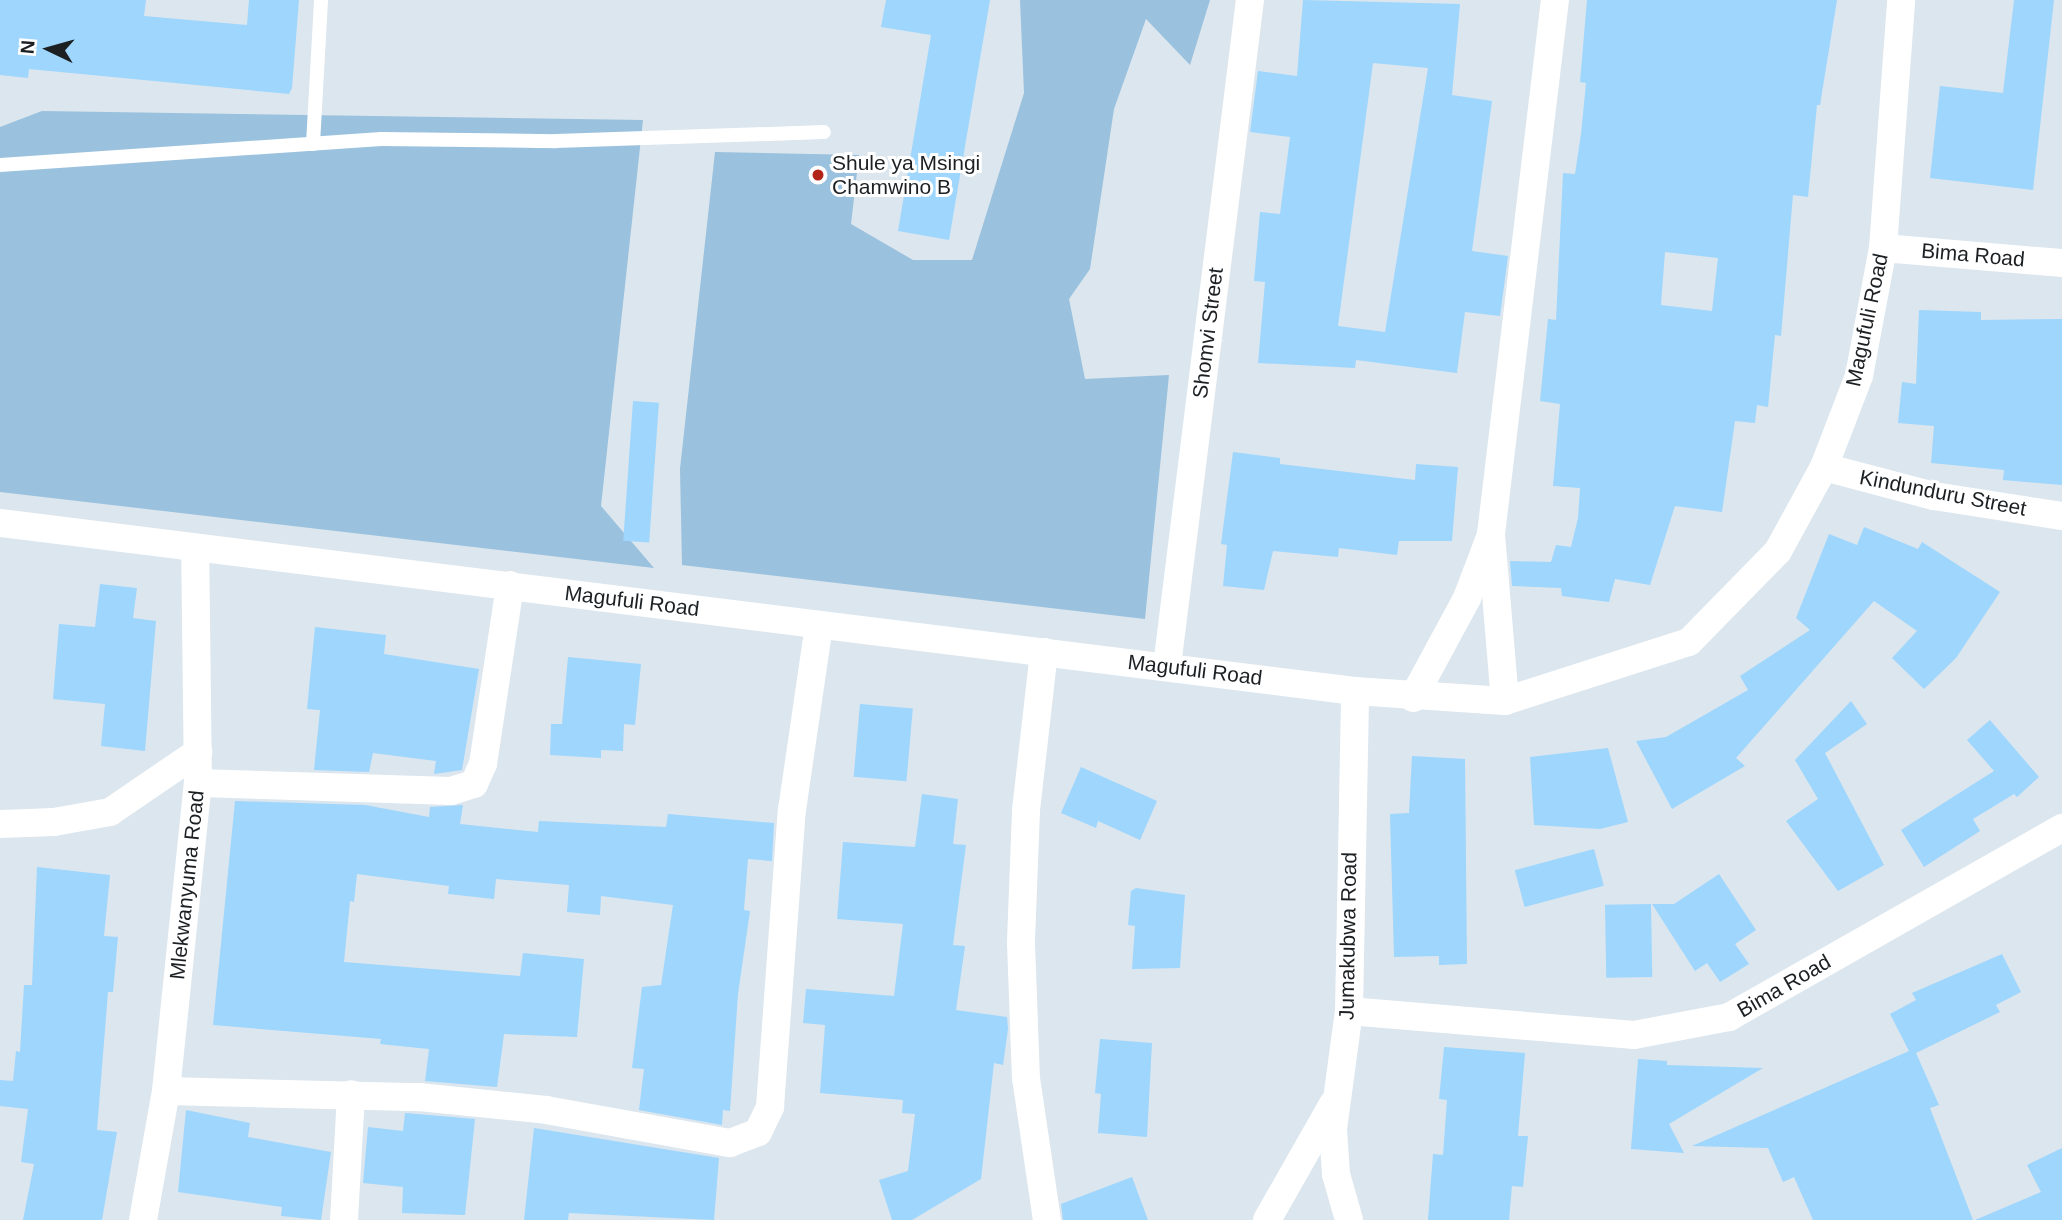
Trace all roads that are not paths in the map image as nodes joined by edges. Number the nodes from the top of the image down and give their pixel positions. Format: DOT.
graph roads {
  1 [pos="321,0"];
  2 [pos="1250,0"];
  3 [pos="1555,0"];
  4 [pos="1901,0"];
  5 [pos="824,132"];
  6 [pos="313,144"];
  7 [pos="0,165"];
  8 [pos="1883,248"];
  9 [pos="2062,263"];
  10 [pos="1824,467"];
  11 [pos="2062,516"];
  12 [pos="0,523"];
  13 [pos="1491,534"];
  14 [pos="195,548"];
  15 [pos="510,585"];
  16 [pos="819,625"];
  17 [pos="1044,652"];
  18 [pos="1167,666"];
  19 [pos="1355,691"];
  20 [pos="1413,698"];
  21 [pos="1505,701"];
  22 [pos="198,752"];
  23 [pos="198,783"];
  24 [pos="0,824"];
  25 [pos="2062,828"];
  26 [pos="1349,1012"];
  27 [pos="166,1091"];
  28 [pos="351,1094"];
  29 [pos="1336,1099"];
  30 [pos="143,1220"];
  31 [pos="344,1220"];
  32 [pos="1047,1220"];
  33 [pos="1267,1220"];
  34 [pos="1349,1220"];
  1 -- 6 [label="lane"];
  2 -- 18 [label="street, Shomvi Street"];
  3 -- 13 [label="street"];
  4 -- 8 [label="street, Magufuli Road"];
  5 -- 6 [label="lane"];
  6 -- 7 [label="lane"];
  8 -- 9 [label="street, Bima Road"];
  8 -- 10 [label="street, Magufuli Road"];
  10 -- 11 [label="street, Kindunduru Street"];
  10 -- 21 [label="street, Magufuli Road"];
  12 -- 14 [label="street, Magufuli Road"];
  13 -- 20 [label="street"];
  13 -- 21 [label="street"];
  14 -- 15 [label="street, Magufuli Road"];
  14 -- 22 [label="street, Mlekwanyuma Road"];
  15 -- 16 [label="street, Magufuli Road"];
  15 -- 23 [label="street"];
  16 -- 17 [label="street, Magufuli Road"];
  16 -- 28 [label="street"];
  17 -- 18 [label="street, Magufuli Road"];
  17 -- 32 [label="street"];
  18 -- 19 [label="street, Magufuli Road"];
  19 -- 20 [label="street, Magufuli Road"];
  19 -- 26 [label="street, Jumakubwa Road"];
  20 -- 21 [label="street, Magufuli Road"];
  22 -- 23 [label="street, Mlekwanyuma Road"];
  22 -- 24 [label="street"];
  23 -- 27 [label="street, Mlekwanyuma Road"];
  25 -- 26 [label="street, Bima Road"];
  26 -- 29 [label="street, Jumakubwa Road"];
  27 -- 28 [label="street"];
  27 -- 30 [label="street, Mlekwanyuma Road"];
  28 -- 31 [label="street"];
  29 -- 33 [label="street"];
  29 -- 34 [label="street, Jumakubwa Road"];
}
